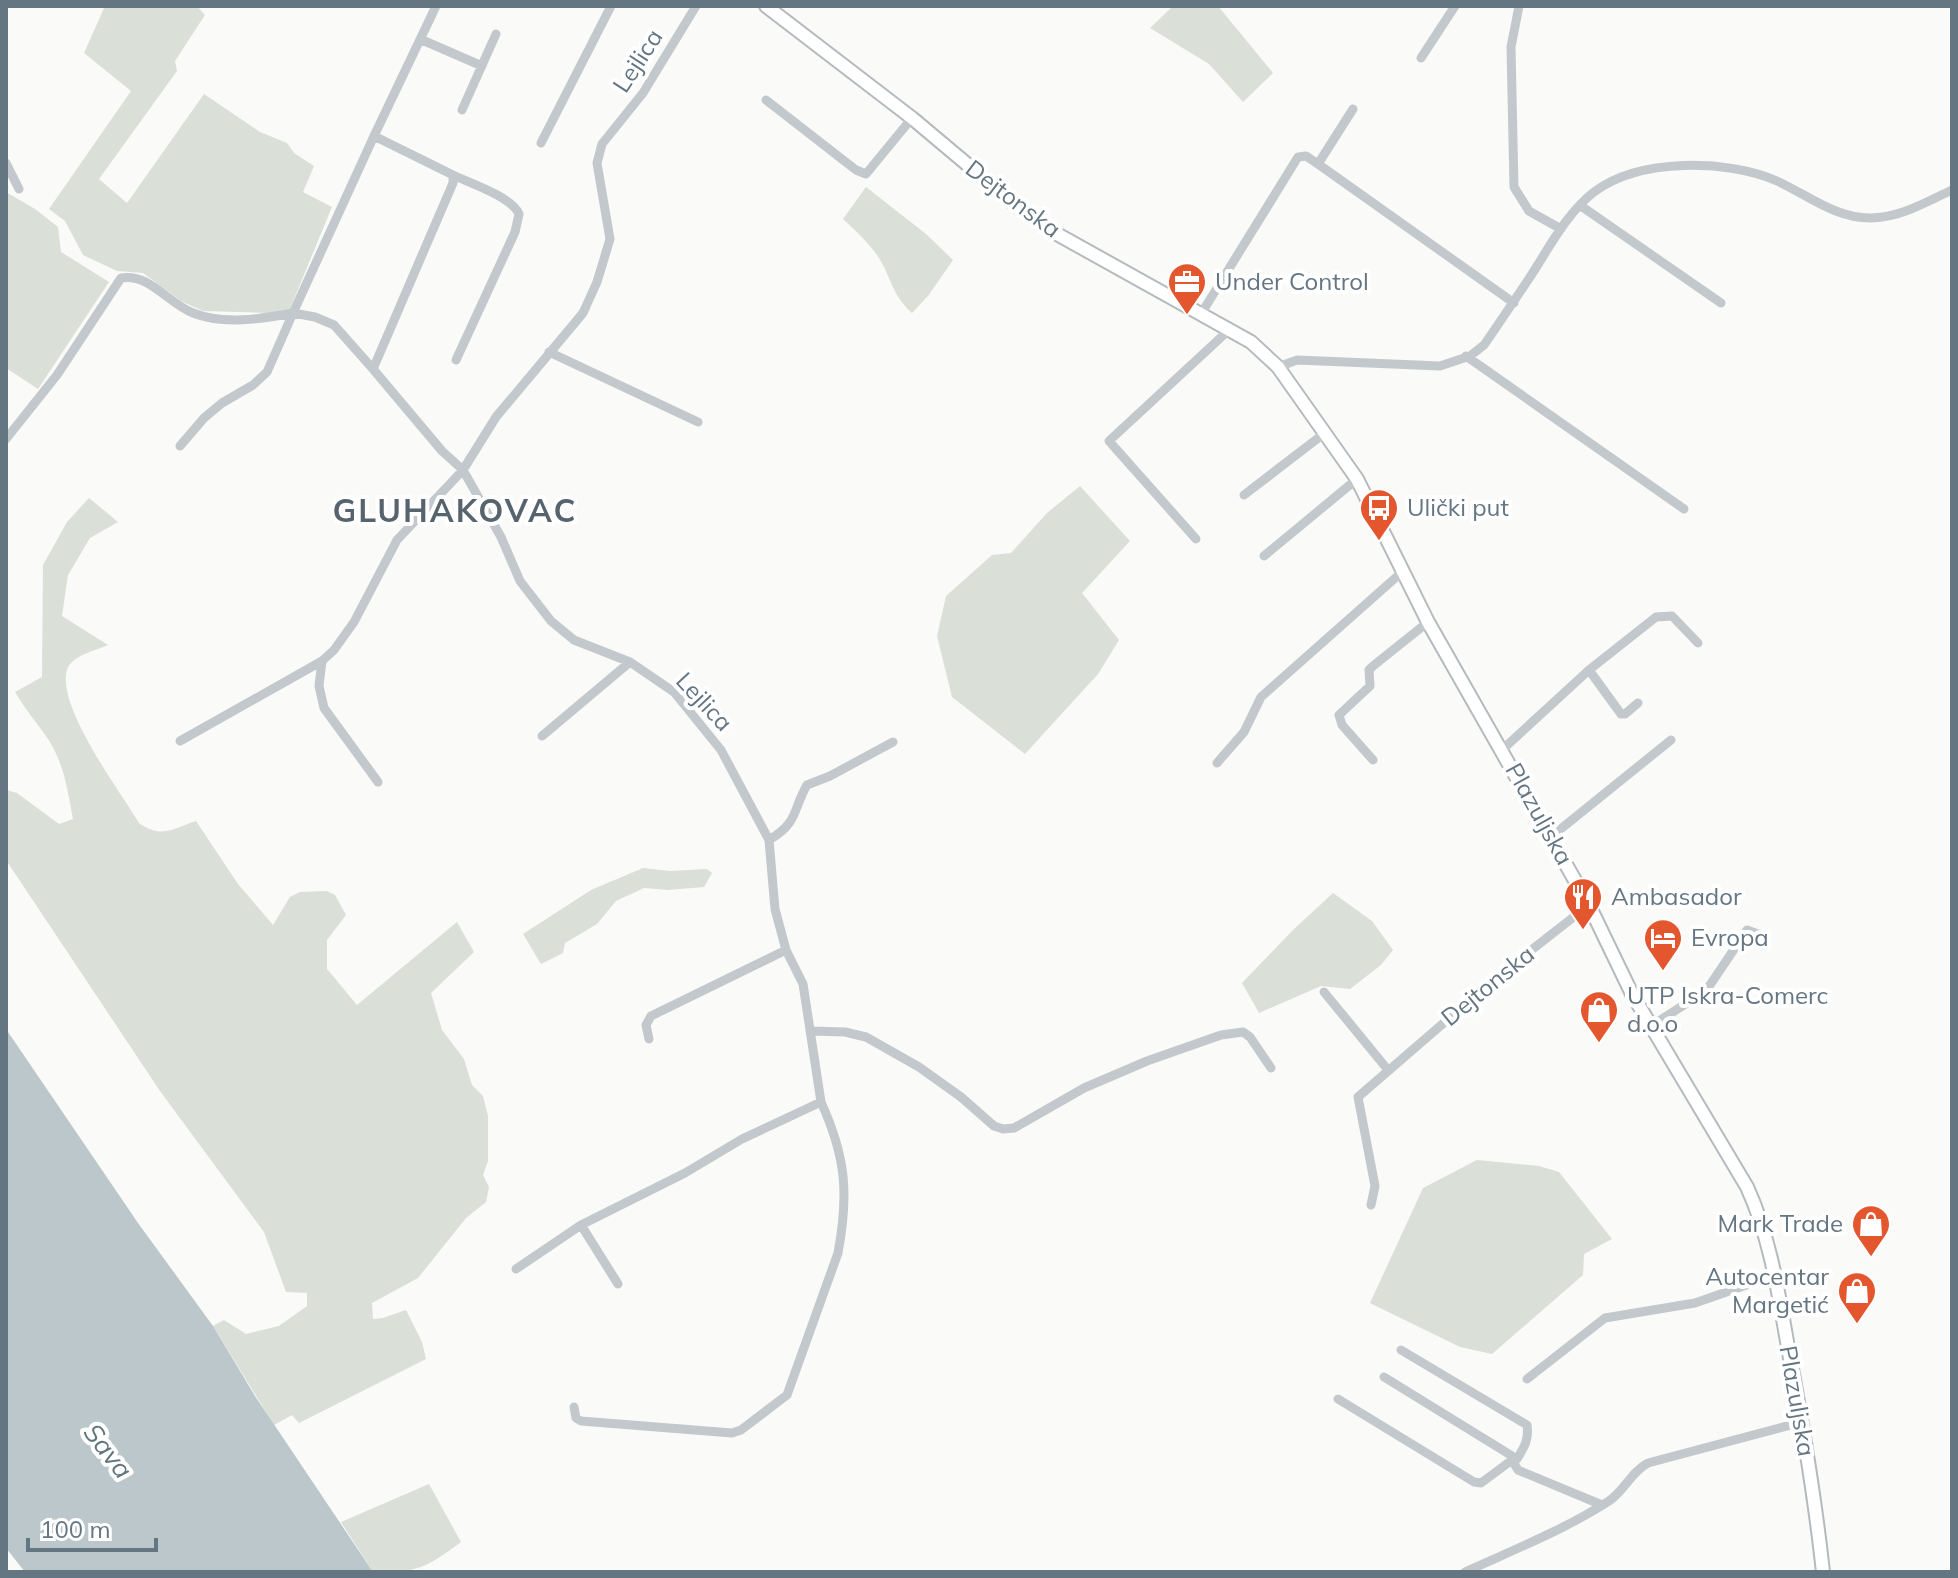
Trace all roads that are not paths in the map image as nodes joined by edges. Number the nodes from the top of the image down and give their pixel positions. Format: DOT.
graph roads {
  1 [pos="436,6"];
  2 [pos="611,6"];
  3 [pos="696,6"];
  4 [pos="766,6"];
  5 [pos="1455,6"];
  6 [pos="1519,6"];
  7 [pos="496,34"];
  8 [pos="420,39"];
  9 [pos="1421,58"];
  10 [pos="482,66"];
  11 [pos="766,100"];
  12 [pos="1353,109"];
  13 [pos="462,110"];
  14 [pos="912,118"];
  15 [pos="374,136"];
  16 [pos="541,143"];
  17 [pos="6,163"];
  18 [pos="1318,164"];
  19 [pos="453,175"];
  20 [pos="19,189"];
  21 [pos="1952,190"];
  22 [pos="1581,206"];
  23 [pos="1561,229"];
  24 [pos="1514,303"];
  25 [pos="1721,303"];
  26 [pos="293,313"];
  27 [pos="1201,314"];
  28 [pos="1230,329"];
  29 [pos="549,352"];
  30 [pos="1466,356"];
  31 [pos="456,360"];
  32 [pos="1278,367"];
  33 [pos="373,369"];
  34 [pos="698,422"];
  35 [pos="1326,432"];
  36 [pos="6,439"];
  37 [pos="180,446"];
  38 [pos="463,470"];
  39 [pos="1357,479"];
  40 [pos="1244,495"];
  41 [pos="1684,509"];
  42 [pos="1196,539"];
  43 [pos="1264,556"];
  44 [pos="1402,572"];
  45 [pos="1428,622"];
  46 [pos="1698,643"];
  47 [pos="322,661"];
  48 [pos="630,662"];
  49 [pos="1589,670"];
  50 [pos="1638,703"];
  51 [pos="542,736"];
  52 [pos="1671,740"];
  53 [pos="180,741"];
  54 [pos="893,742"];
  55 [pos="1503,749"];
  56 [pos="1373,760"];
  57 [pos="1217,763"];
  58 [pos="378,782"];
  59 [pos="1552,836"];
  60 [pos="769,840"];
  61 [pos="1589,905"];
  62 [pos="1766,937"];
  63 [pos="786,950"];
  64 [pos="1324,992"];
  65 [pos="1651,1026"];
  66 [pos="812,1031"];
  67 [pos="649,1039"];
  68 [pos="1271,1068"];
  69 [pos="1388,1070"];
  70 [pos="821,1102"];
  71 [pos="1371,1205"];
  72 [pos="581,1225"];
  73 [pos="516,1269"];
  74 [pos="1775,1275"];
  75 [pos="618,1284"];
  76 [pos="1401,1350"];
  77 [pos="1384,1377"];
  78 [pos="1527,1379"];
  79 [pos="1338,1399"];
  80 [pos="574,1407"];
  81 [pos="1802,1422"];
  82 [pos="1514,1460"];
  83 [pos="1602,1505"];
  84 [pos="1822,1565"];
  85 [pos="1465,1572"];
  1 -- 8 [label="street"];
  2 -- 16 [label="street, Lejlica"];
  3 -- 29 [label="street, Lejlica"];
  4 -- 14 [label="main road, Dejtonska"];
  5 -- 9 [label="street"];
  6 -- 23 [label="street"];
  7 -- 10 [label="street"];
  8 -- 10 [label="street"];
  8 -- 15 [label="street"];
  10 -- 13 [label="street"];
  11 -- 14 [label="street"];
  12 -- 18 [label="street"];
  14 -- 27 [label="main road, Dejtonska"];
  15 -- 19 [label="street"];
  15 -- 26 [label="street"];
  17 -- 20 [label="street"];
  18 -- 24 [label="street"];
  18 -- 27 [label="street"];
  19 -- 31 [label="street"];
  19 -- 33 [label="street"];
  21 -- 22 [label="street"];
  22 -- 23 [label="street"];
  22 -- 25 [label="street"];
  23 -- 24 [label="street"];
  24 -- 30 [label="street"];
  26 -- 33 [label="street, Lejlica"];
  26 -- 36 [label="street"];
  26 -- 37 [label="street"];
  27 -- 28 [label="main road, Dejtonska"];
  28 -- 32 [label="main road, Dejtonska"];
  28 -- 42 [label="street"];
  29 -- 34 [label="street"];
  29 -- 38 [label="street, Lejlica"];
  30 -- 32 [label="street"];
  30 -- 41 [label="street"];
  32 -- 35 [label="main road, Plazuljska"];
  33 -- 38 [label="street, Lejlica"];
  35 -- 39 [label="main road, Plazuljska"];
  35 -- 40 [label="street"];
  38 -- 47 [label="street, Lejlica"];
  38 -- 48 [label="street, Lejlica"];
  39 -- 43 [label="street"];
  39 -- 44 [label="main road, Plazuljska"];
  44 -- 45 [label="main road, Plazuljska"];
  44 -- 57 [label="street"];
  45 -- 55 [label="main road, Plazuljska"];
  45 -- 56 [label="street"];
  46 -- 49 [label="street"];
  47 -- 53 [label="street"];
  47 -- 58 [label="street"];
  48 -- 51 [label="street"];
  48 -- 60 [label="street, Lejlica"];
  49 -- 50 [label="street"];
  49 -- 55 [label="street"];
  52 -- 59 [label="street"];
  54 -- 60 [label="street"];
  55 -- 59 [label="main road, Plazuljska"];
  59 -- 61 [label="main road, Plazuljska"];
  60 -- 63 [label="street, Lejlica"];
  61 -- 65 [label="main road, Plazuljska"];
  61 -- 69 [label="street, Dejtonska"];
  62 -- 65 [label="street"];
  63 -- 66 [label="street, Lejlica"];
  63 -- 67 [label="street"];
  64 -- 69 [label="street"];
  65 -- 74 [label="main road, Plazuljska"];
  66 -- 68 [label="street"];
  66 -- 70 [label="street, Lejlica"];
  69 -- 71 [label="street, Dejtonska"];
  70 -- 72 [label="street"];
  70 -- 80 [label="street, Lejlica"];
  72 -- 73 [label="street"];
  72 -- 75 [label="street"];
  74 -- 78 [label="street"];
  74 -- 81 [label="main road, Plazuljska"];
  76 -- 82 [label="street"];
  77 -- 82 [label="street"];
  79 -- 82 [label="street"];
  81 -- 83 [label="street"];
  81 -- 84 [label="main road, Plazuljska"];
  82 -- 83 [label="street"];
  83 -- 85 [label="street"];
}
